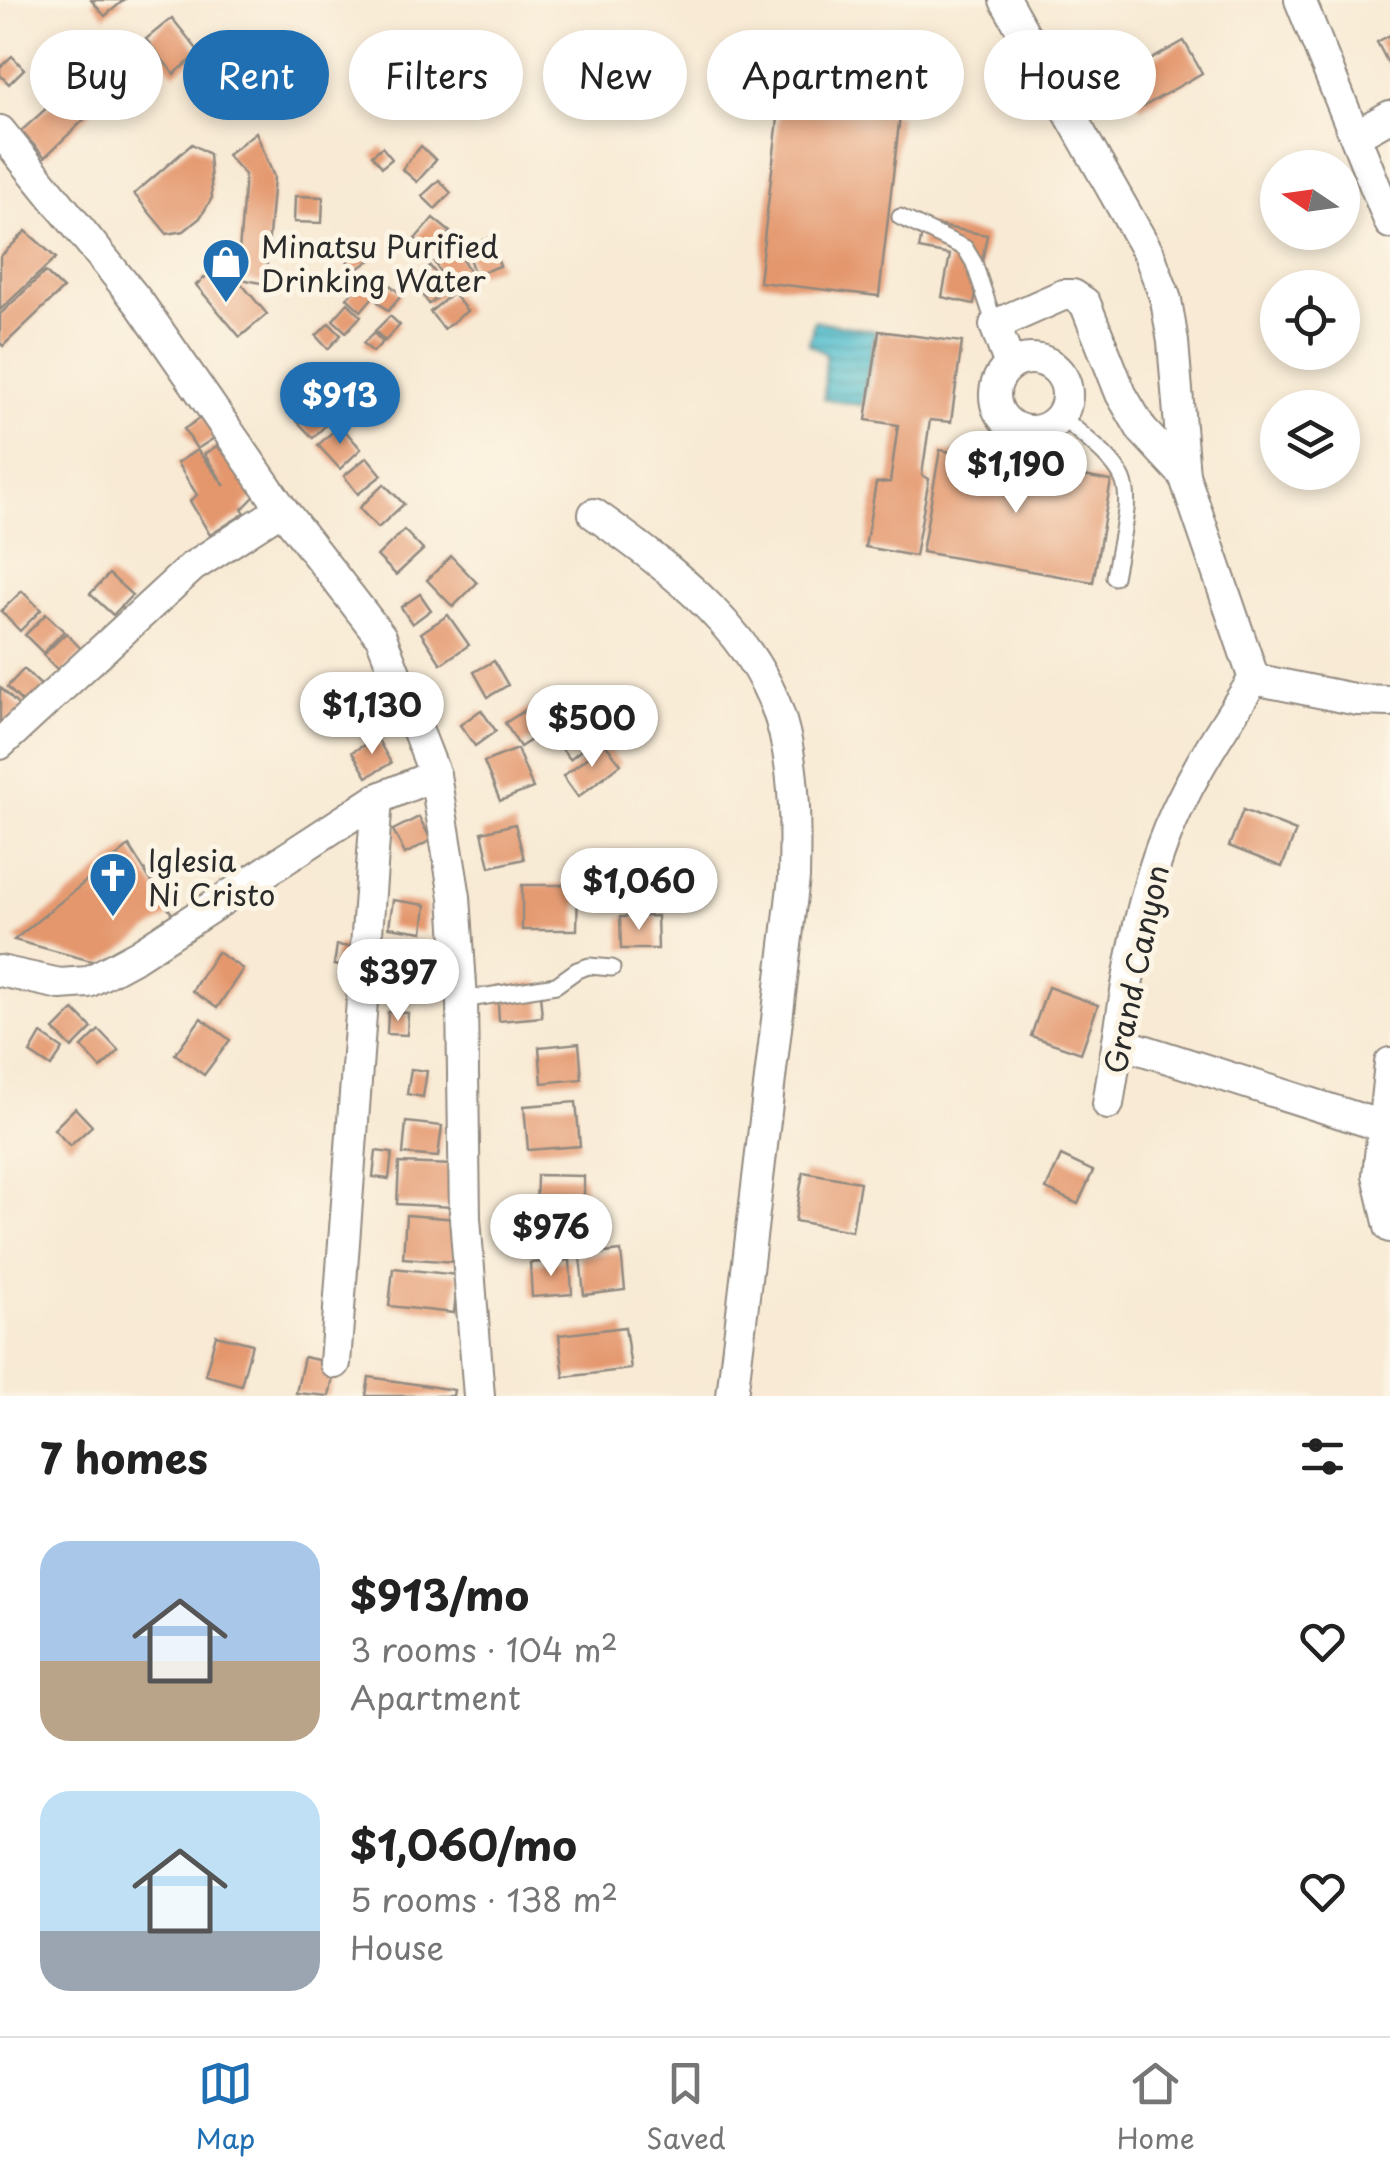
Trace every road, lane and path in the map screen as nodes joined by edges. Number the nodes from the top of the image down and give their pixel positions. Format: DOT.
graph roads {
  1 [pos="1005,0"];
  2 [pos="1300,0"];
  3 [pos="1390,116"];
  4 [pos="0,131"];
  5 [pos="1356,135"];
  6 [pos="900,217"];
  7 [pos="1390,223"];
  8 [pos="995,326"];
  9 [pos="1010,365"];
  10 [pos="1060,416"];
  11 [pos="1184,475"];
  12 [pos="282,508"];
  13 [pos="594,514"];
  14 [pos="1114,577"];
  15 [pos="1254,680"];
  16 [pos="1390,701"];
  17 [pos="0,744"];
  18 [pos="435,775"];
  19 [pos="377,799"];
  20 [pos="612,968"];
  21 [pos="0,971"];
  22 [pos="462,1000"];
  23 [pos="1118,1042"];
  24 [pos="1390,1062"];
  25 [pos="1108,1104"];
  26 [pos="1385,1114"];
  27 [pos="1390,1227"];
  28 [pos="335,1363"];
  29 [pos="478,1396"];
  30 [pos="732,1396"];
  1 -- 11 [label="street"];
  2 -- 5 [label="street"];
  3 -- 5 [label="street"];
  4 -- 12 [label="street"];
  5 -- 7 [label="street"];
  6 -- 8 [label="lane"];
  8 -- 9 [label="street"];
  8 -- 11 [label="street"];
  9 -- 10 [label="street"];
  9 -- 10 [label="street"];
  10 -- 14 [label="lane"];
  11 -- 15 [label="street"];
  12 -- 17 [label="street"];
  12 -- 18 [label="street"];
  13 -- 30 [label="street"];
  15 -- 16 [label="street"];
  15 -- 23 [label="street, Grand Canyon"];
  18 -- 19 [label="street"];
  18 -- 22 [label="street"];
  19 -- 21 [label="street"];
  19 -- 28 [label="street"];
  20 -- 22 [label="lane"];
  22 -- 29 [label="street"];
  23 -- 25 [label="street, Grand Canyon"];
  23 -- 26 [label="street"];
  24 -- 26 [label="street"];
  26 -- 27 [label="street"];
}
